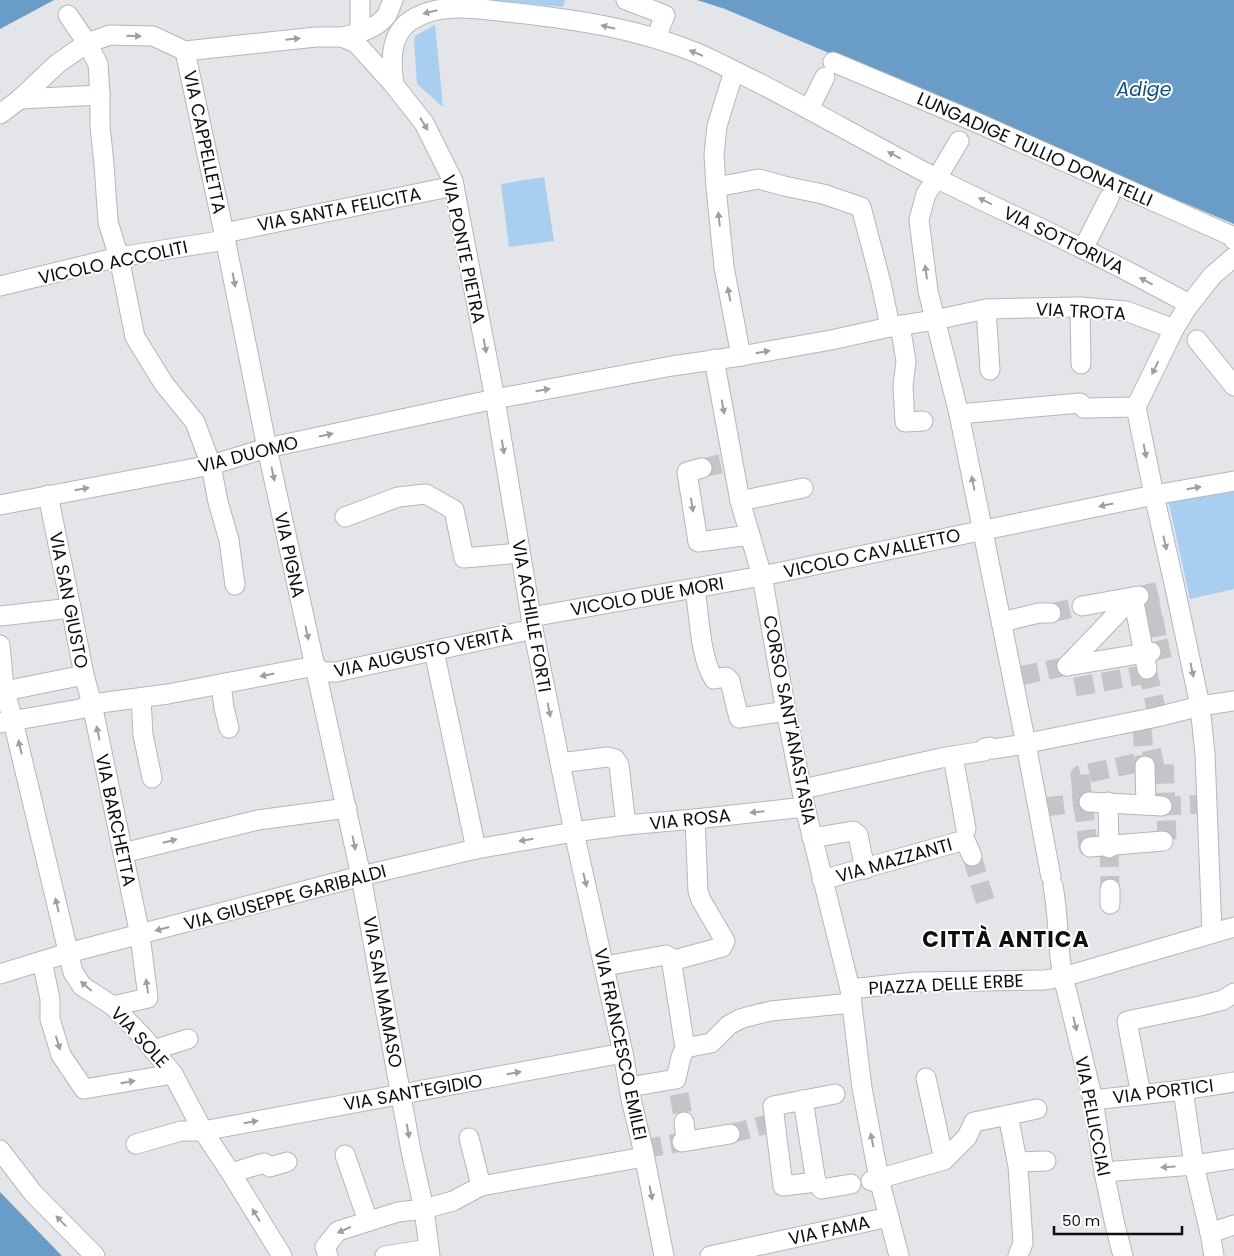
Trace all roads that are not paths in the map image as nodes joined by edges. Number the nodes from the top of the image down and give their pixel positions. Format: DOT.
graph roads {
  1 [pos="360,0"];
  2 [pos="626,0"];
  3 [pos="65,6"];
  4 [pos="391,11"];
  5 [pos="360,33"];
  6 [pos="342,37"];
  7 [pos="656,38"];
  8 [pos="87,44"];
  9 [pos="185,51"];
  10 [pos="734,71"];
  11 [pos="394,85"];
  12 [pos="100,95"];
  13 [pos="20,99"];
  14 [pos="809,109"];
  15 [pos="0,114"];
  16 [pos="959,141"];
  17 [pos="937,178"];
  18 [pos="454,186"];
  19 [pos="716,187"];
  20 [pos="1109,198"];
  21 [pos="225,236"];
  22 [pos="1234,240"];
  23 [pos="1084,249"];
  24 [pos="119,257"];
  25 [pos="1234,257"];
  26 [pos="0,286"];
  27 [pos="1189,304"];
  28 [pos="986,308"];
  29 [pos="1080,308"];
  30 [pos="935,320"];
  31 [pos="895,326"];
  32 [pos="1174,329"];
  33 [pos="1197,340"];
  34 [pos="741,356"];
  35 [pos="714,359"];
  36 [pos="1082,364"];
  37 [pos="990,370"];
  38 [pos="1234,386"];
  39 [pos="495,399"];
  40 [pos="1136,407"];
  41 [pos="959,414"];
  42 [pos="923,421"];
  43 [pos="267,448"];
  44 [pos="211,465"];
  45 [pos="702,468"];
  46 [pos="1234,481"];
  47 [pos="803,488"];
  48 [pos="48,495"];
  49 [pos="1154,496"];
  50 [pos="740,501"];
  51 [pos="0,505"];
  52 [pos="345,517"];
  53 [pos="982,530"];
  54 [pos="750,535"];
  55 [pos="520,553"];
  56 [pos="762,576"];
  57 [pos="235,585"];
  58 [pos="695,588"];
  59 [pos="1082,606"];
  60 [pos="72,608"];
  61 [pos="1051,613"];
  62 [pos="1140,613"];
  63 [pos="0,616"];
  64 [pos="1002,622"];
  65 [pos="532,623"];
  66 [pos="0,645"];
  67 [pos="434,651"];
  68 [pos="1,666"];
  69 [pos="315,666"];
  70 [pos="84,675"];
  71 [pos="221,684"];
  72 [pos="3,689"];
  73 [pos="141,698"];
  74 [pos="1234,701"];
  75 [pos="92,704"];
  76 [pos="1200,706"];
  77 [pos="786,711"];
  78 [pos="7,722"];
  79 [pos="229,728"];
  80 [pos="1030,743"];
  81 [pos="947,758"];
  82 [pos="560,763"];
  83 [pos="1145,766"];
  84 [pos="152,778"];
  85 [pos="804,798"];
  86 [pos="1108,802"];
  87 [pos="1088,804"];
  88 [pos="346,808"];
  89 [pos="695,819"];
  90 [pos="626,825"];
  91 [pos="574,832"];
  92 [pos="812,838"];
  93 [pos="1163,841"];
  94 [pos="1109,846"];
  95 [pos="1090,847"];
  96 [pos="476,849"];
  97 [pos="123,852"];
  98 [pos="865,868"];
  99 [pos="361,876"];
  100 [pos="822,880"];
  101 [pos="1234,926"];
  102 [pos="1212,932"];
  103 [pos="140,935"];
  104 [pos="839,940"];
  105 [pos="68,953"];
  106 [pos="42,961"];
  107 [pos="671,961"];
  108 [pos="605,966"];
  109 [pos="0,974"];
  110 [pos="1062,977"];
  111 [pos="1234,993"];
  112 [pos="851,996"];
  113 [pos="113,1006"];
  114 [pos="188,1039"];
  115 [pos="685,1048"];
  116 [pos="153,1050"];
  117 [pos="623,1053"];
  118 [pos="173,1074"];
  119 [pos="926,1078"];
  120 [pos="1234,1082"];
  121 [pos="629,1087"];
  122 [pos="1183,1090"];
  123 [pos="401,1094"];
  124 [pos="835,1094"];
  125 [pos="1141,1095"];
  126 [pos="803,1100"];
  127 [pos="1093,1100"];
  128 [pos="1037,1109"];
  129 [pos="1006,1115"];
  130 [pos="684,1122"];
  131 [pos="203,1131"];
  132 [pos="730,1134"];
  133 [pos="469,1138"];
  134 [pos="136,1144"];
  135 [pos="0,1150"];
  136 [pos="345,1155"];
  137 [pos="644,1157"];
  138 [pos="1234,1159"];
  139 [pos="944,1160"];
  140 [pos="1046,1161"];
  141 [pos="287,1162"];
  142 [pos="1017,1164"];
  143 [pos="1194,1166"];
  144 [pos="1104,1172"];
  145 [pos="231,1173"];
  146 [pos="875,1180"];
  147 [pos="816,1182"];
  148 [pos="851,1184"];
  149 [pos="481,1186"];
  150 [pos="424,1209"];
  151 [pos="889,1217"];
  152 [pos="368,1221"];
  153 [pos="1234,1225"];
  154 [pos="1209,1228"];
  155 [pos="430,1252"];
  156 [pos="95,1256"];
  157 [pos="282,1256"];
  158 [pos="328,1256"];
  159 [pos="385,1256"];
  160 [pos="664,1256"];
  161 [pos="710,1256"];
  162 [pos="899,1256"];
  163 [pos="1018,1256"];
  164 [pos="1123,1256"];
  165 [pos="1214,1256"];
  1 -- 5 [label="street"];
  2 -- 7 [label="street"];
  3 -- 8 [label="street"];
  4 -- 5 [label="street"];
  5 -- 6 [label="street"];
  9 -- 6 [label="street, one-way"];
  6 -- 11 [label="street, VIA PONTE PIETRA"];
  10 -- 7 [label="street, VIA SOTTORIVA, one-way"];
  7 -- 11 [label="street, VIA SOTTORIVA, one-way"];
  8 -- 9 [label="street, one-way"];
  8 -- 12 [label="street"];
  8 -- 13 [label="street"];
  9 -- 21 [label="street, VIA CAPPELLETTA"];
  10 -- 14 [label="street, VIA SOTTORIVA"];
  10 -- 19 [label="street"];
  11 -- 18 [label="street, VIA PONTE PIETRA, one-way"];
  12 -- 13 [label="street"];
  12 -- 24 [label="street"];
  13 -- 15 [label="street"];
  17 -- 14 [label="street, VIA SOTTORIVA, one-way"];
  14 -- 22 [label="street, LUNGADIGE TULLIO DONATELLI"];
  16 -- 17 [label="street"];
  23 -- 17 [label="street, VIA SOTTORIVA, one-way"];
  30 -- 17 [label="street, one-way"];
  18 -- 21 [label="street, VIA SANTA FELICITA"];
  18 -- 39 [label="street, VIA PONTE PIETRA, one-way"];
  19 -- 31 [label="street"];
  34 -- 19 [label="street, one-way"];
  20 -- 23 [label="street"];
  21 -- 24 [label="street, VICOLO ACCOLITI"];
  21 -- 43 [label="street, VIA PIGNA, one-way"];
  27 -- 23 [label="street, VIA SOTTORIVA, one-way"];
  24 -- 26 [label="street, VICOLO ACCOLITI"];
  24 -- 44 [label="street"];
  25 -- 27 [label="street"];
  27 -- 32 [label="street"];
  28 -- 29 [label="street, VIA TROTA"];
  28 -- 30 [label="street, VIA TROTA"];
  28 -- 37 [label="street"];
  29 -- 32 [label="street, VIA TROTA"];
  29 -- 36 [label="street"];
  30 -- 31 [label="street, VIA TROTA"];
  30 -- 41 [label="street"];
  34 -- 31 [label="street, VIA TROTA, one-way"];
  31 -- 42 [label="street"];
  32 -- 40 [label="street, one-way"];
  33 -- 38 [label="street"];
  34 -- 35 [label="street, VIA DUOMO"];
  39 -- 35 [label="street, VIA DUOMO, one-way"];
  35 -- 50 [label="street, CORSO SANT'ANASTASIA, one-way"];
  43 -- 39 [label="street, VIA DUOMO, one-way"];
  39 -- 55 [label="street, VIA ACHILLE FORTI, one-way"];
  40 -- 41 [label="street"];
  40 -- 49 [label="street, one-way"];
  53 -- 41 [label="street, one-way"];
  43 -- 44 [label="street, VIA DUOMO"];
  43 -- 69 [label="street, VIA PIGNA, one-way"];
  48 -- 44 [label="street, VIA DUOMO, one-way"];
  44 -- 57 [label="street"];
  45 -- 54 [label="street, one-way"];
  49 -- 46 [label="street, VICOLO CAVALLETTO, one-way"];
  47 -- 50 [label="street"];
  48 -- 51 [label="street, VIA DUOMO"];
  48 -- 60 [label="street, VIA SAN GIUSTO"];
  49 -- 53 [label="street, VICOLO CAVALLETTO, one-way"];
  49 -- 76 [label="street, one-way"];
  50 -- 54 [label="street, CORSO SANT'ANASTASIA"];
  52 -- 55 [label="street"];
  53 -- 56 [label="street, VICOLO CAVALLETTO"];
  53 -- 64 [label="street"];
  54 -- 56 [label="street, CORSO SANT'ANASTASIA"];
  55 -- 65 [label="street, VIA ACHILLE FORTI"];
  56 -- 58 [label="street, VICOLO DUE MORI"];
  56 -- 77 [label="street, CORSO SANT'ANASTASIA"];
  58 -- 65 [label="street, VICOLO DUE MORI"];
  58 -- 77 [label="street"];
  59 -- 62 [label="street"];
  60 -- 63 [label="street"];
  60 -- 70 [label="street, VIA SAN GIUSTO"];
  61 -- 64 [label="street"];
  62 -- 62 [label="street"];
  64 -- 80 [label="street"];
  65 -- 67 [label="street, VIA AUGUSTO VERITÀ"];
  65 -- 82 [label="street, VIA ACHILLE FORTI, one-way"];
  66 -- 68 [label="street, VIA SOLE"];
  67 -- 69 [label="street, VIA AUGUSTO VERITÀ"];
  67 -- 96 [label="street"];
  68 -- 72 [label="street, VIA SOLE"];
  69 -- 71 [label="street, one-way"];
  69 -- 88 [label="street, VIA PIGNA"];
  70 -- 72 [label="street"];
  70 -- 75 [label="street, VIA SAN GIUSTO"];
  71 -- 73 [label="street"];
  71 -- 79 [label="street"];
  72 -- 78 [label="street, VIA SOLE"];
  73 -- 75 [label="street"];
  73 -- 84 [label="street"];
  74 -- 76 [label="street, VIA ROSA"];
  75 -- 78 [label="street"];
  97 -- 75 [label="street, VIA BARCHETTA, one-way"];
  76 -- 80 [label="street, VIA ROSA"];
  76 -- 102 [label="street"];
  77 -- 85 [label="street, CORSO SANT'ANASTASIA"];
  105 -- 78 [label="street, VIA SOLE, one-way"];
  80 -- 81 [label="street, VIA ROSA"];
  80 -- 110 [label="street"];
  81 -- 85 [label="street, VIA ROSA"];
  81 -- 98 [label="street, VIA MAZZANTI"];
  82 -- 90 [label="street"];
  82 -- 91 [label="street, VIA ACHILLE FORTI"];
  83 -- 86 [label="street"];
  85 -- 89 [label="street, VIA ROSA, one-way"];
  85 -- 92 [label="street, CORSO SANT'ANASTASIA"];
  86 -- 87 [label="street"];
  86 -- 94 [label="street"];
  97 -- 88 [label="street, one-way"];
  88 -- 99 [label="street, VIA PIGNA, one-way"];
  89 -- 90 [label="street, VIA ROSA"];
  89 -- 107 [label="street"];
  90 -- 91 [label="street, VIA ROSA"];
  91 -- 96 [label="street, VIA GIUSEPPE GARIBALDI, one-way"];
  91 -- 108 [label="street, VIA FRANCESCO EMILEI, one-way"];
  92 -- 98 [label="street"];
  92 -- 100 [label="street, CORSO SANT'ANASTASIA"];
  93 -- 94 [label="street"];
  94 -- 95 [label="street"];
  96 -- 99 [label="street, VIA GIUSEPPE GARIBALDI"];
  97 -- 103 [label="street, VIA BARCHETTA"];
  98 -- 100 [label="street, VIA MAZZANTI"];
  99 -- 103 [label="street, VIA GIUSEPPE GARIBALDI, one-way"];
  99 -- 123 [label="street, VIA SAN MAMASO"];
  100 -- 104 [label="street, CORSO SANT'ANASTASIA"];
  101 -- 102 [label="street, PIAZZA DELLE ERBE"];
  102 -- 110 [label="street, PIAZZA DELLE ERBE"];
  103 -- 105 [label="street, VIA GIUSEPPE GARIBALDI"];
  113 -- 103 [label="street, VIA BARCHETTA, one-way"];
  104 -- 112 [label="street, PIAZZA DELLE ERBE"];
  105 -- 106 [label="street, VIA GIUSEPPE GARIBALDI"];
  113 -- 105 [label="street, VIA SOLE, one-way"];
  106 -- 109 [label="street, VIA GIUSEPPE GARIBALDI"];
  106 -- 118 [label="street, one-way"];
  107 -- 108 [label="street"];
  107 -- 115 [label="street"];
  108 -- 117 [label="street, VIA FRANCESCO EMILEI"];
  110 -- 112 [label="street, PIAZZA DELLE ERBE"];
  110 -- 127 [label="street, VIA PELLICCIAI, one-way"];
  111 -- 125 [label="street"];
  112 -- 115 [label="street"];
  146 -- 112 [label="street, one-way"];
  113 -- 116 [label="street, VIA SOLE"];
  114 -- 116 [label="street"];
  115 -- 121 [label="street"];
  116 -- 118 [label="street, VIA SOLE"];
  117 -- 121 [label="street, VIA FRANCESCO EMILEI"];
  123 -- 117 [label="street, VIA SANT'EGIDIO, one-way"];
  118 -- 131 [label="street, VIA SOLE"];
  119 -- 139 [label="street"];
  120 -- 122 [label="street, VIA PORTICI"];
  121 -- 137 [label="street, VIA FRANCESCO EMILEI"];
  122 -- 125 [label="street, VIA PORTICI"];
  122 -- 143 [label="street"];
  131 -- 123 [label="street, VIA SANT'EGIDIO, one-way"];
  123 -- 150 [label="street, VIA SAN MAMASO, one-way"];
  124 -- 126 [label="street"];
  125 -- 127 [label="street, VIA PORTICI"];
  126 -- 147 [label="street"];
  126 -- 147 [label="street"];
  127 -- 144 [label="street, VIA PELLICCIAI"];
  128 -- 129 [label="street"];
  129 -- 139 [label="street"];
  129 -- 142 [label="street"];
  130 -- 132 [label="street"];
  131 -- 134 [label="street, VIA SANT'EGIDIO"];
  131 -- 145 [label="street, VIA SOLE"];
  133 -- 149 [label="street"];
  156 -- 135 [label="street, one-way"];
  136 -- 152 [label="street"];
  137 -- 149 [label="street"];
  137 -- 160 [label="street, VIA FRANCESCO EMILEI, one-way"];
  138 -- 143 [label="street"];
  139 -- 146 [label="street"];
  140 -- 142 [label="street"];
  141 -- 145 [label="street"];
  142 -- 163 [label="street"];
  143 -- 144 [label="street, one-way"];
  143 -- 154 [label="street"];
  144 -- 164 [label="street, VIA PELLICCIAI"];
  157 -- 145 [label="street, VIA SOLE, one-way"];
  146 -- 151 [label="street"];
  147 -- 148 [label="street"];
  149 -- 150 [label="street"];
  150 -- 152 [label="street"];
  150 -- 155 [label="street, VIA SAN MAMASO"];
  151 -- 161 [label="street, VIA FAMA"];
  151 -- 162 [label="street"];
  152 -- 158 [label="street, one-way"];
  153 -- 154 [label="street"];
  154 -- 165 [label="street"];
  155 -- 159 [label="street"];
}
